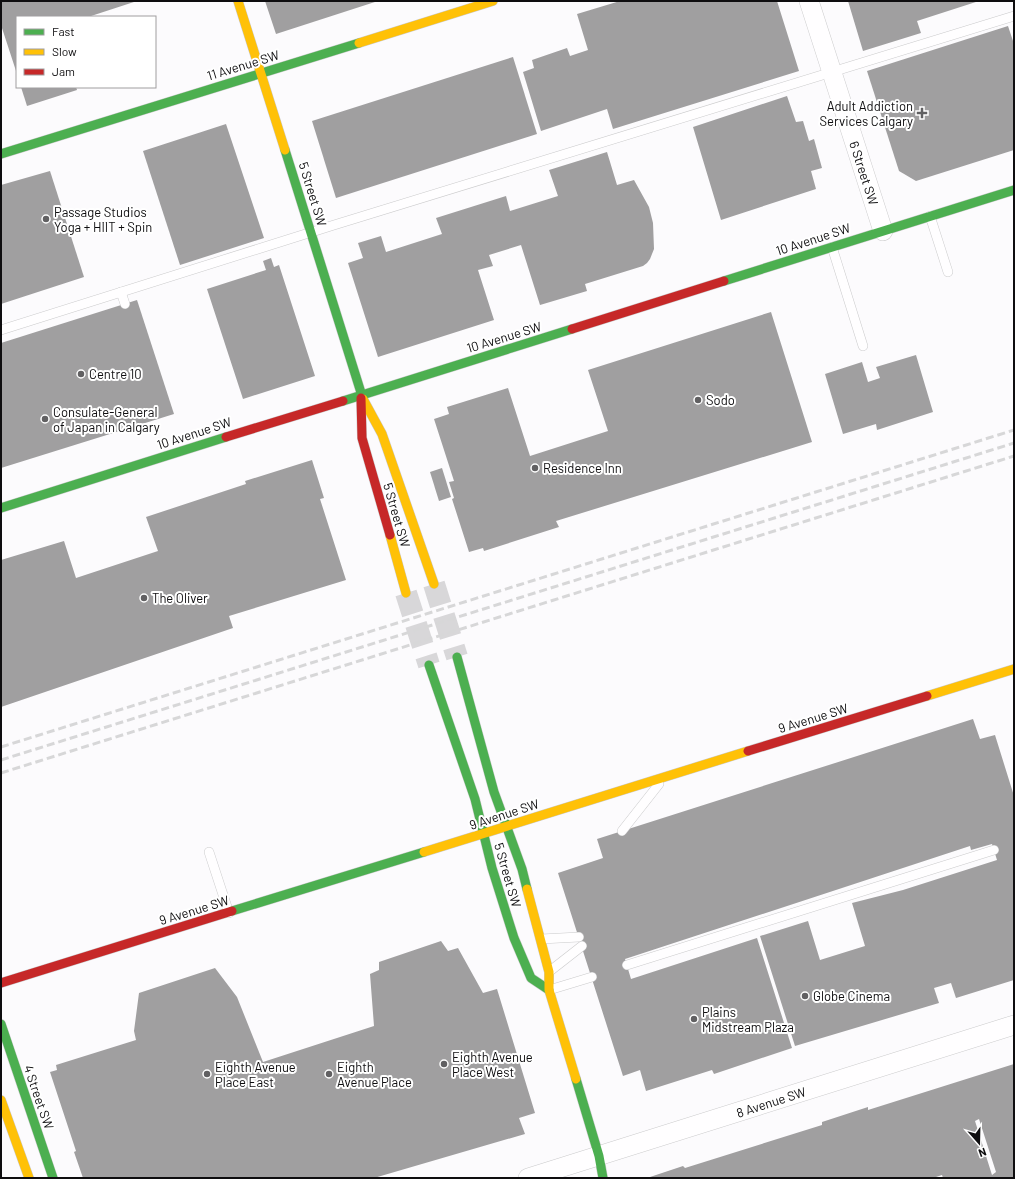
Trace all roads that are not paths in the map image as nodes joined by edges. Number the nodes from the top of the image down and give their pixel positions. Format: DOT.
graph roads {
  1 [pos="238,1"];
  2 [pos="493,1"];
  3 [pos="809,1"];
  4 [pos="1014,16"];
  5 [pos="832,72"];
  6 [pos="261,73"];
  7 [pos="1,154"];
  8 [pos="1014,190"];
  9 [pos="930,216"];
  10 [pos="883,231"];
  11 [pos="312,232"];
  12 [pos="832,247"];
  13 [pos="948,272"];
  14 [pos="121,292"];
  15 [pos="125,304"];
  16 [pos="1,330"];
  17 [pos="863,346"];
  18 [pos="361,395"];
  19 [pos="1,508"];
  20 [pos="434,584"];
  21 [pos="406,593"];
  22 [pos="457,657"];
  23 [pos="430,665"];
  24 [pos="1014,669"];
  25 [pos="664,778"];
  26 [pos="507,826"];
  27 [pos="625,829"];
  28 [pos="484,835"];
  29 [pos="994,850"];
  30 [pos="209,852"];
  31 [pos="229,913"];
  32 [pos="540,939"];
  33 [pos="627,965"];
  34 [pos="549,972"];
  35 [pos="592,977"];
  36 [pos="3,982"];
  37 [pos="549,990"];
  38 [pos="1,1024"];
  39 [pos="1014,1025"];
  40 [pos="3,1115"];
  41 [pos="599,1156"];
  42 [pos="29,1178"];
  43 [pos="53,1178"];
  44 [pos="528,1178"];
  45 [pos="603,1178"];
  1 -- 6 [label="main road, 5 Street SW"];
  2 -- 6 [label="main road, 11 Avenue SW"];
  3 -- 5 [label="street, 6 Street SW"];
  4 -- 5 [label="lane"];
  5 -- 10 [label="street, 6 Street SW"];
  5 -- 11 [label="lane"];
  6 -- 7 [label="main road, 11 Avenue SW"];
  6 -- 11 [label="main road, 5 Street SW"];
  8 -- 9 [label="main road, 10 Avenue SW"];
  9 -- 10 [label="main road, 10 Avenue SW"];
  9 -- 13 [label="lane"];
  10 -- 12 [label="main road, 10 Avenue SW"];
  11 -- 14 [label="lane"];
  11 -- 18 [label="main road, 5 Street SW"];
  12 -- 17 [label="lane"];
  12 -- 18 [label="main road, 10 Avenue SW"];
  14 -- 15 [label="lane"];
  14 -- 16 [label="lane"];
  18 -- 19 [label="main road, 10 Avenue SW"];
  18 -- 20 [label="main road, 5 Street SW"];
  18 -- 21 [label="main road, 5 Street SW"];
  22 -- 26 [label="main road, 5 Street SW"];
  23 -- 28 [label="main road, 5 Street SW"];
  24 -- 25 [label="main road, 9 Avenue SW"];
  25 -- 26 [label="main road, 9 Avenue SW"];
  25 -- 27 [label="lane"];
  26 -- 28 [label="main road, 9 Avenue SW"];
  26 -- 32 [label="main road, 5 Street SW"];
  28 -- 31 [label="main road, 9 Avenue SW"];
  28 -- 37 [label="main road, 5 Street SW"];
  29 -- 33 [label="lane"];
  30 -- 31 [label="lane"];
  31 -- 36 [label="main road, 9 Avenue SW"];
  32 -- 34 [label="main road, 5 Street SW"];
  32 -- 34 [label="lane"];
  34 -- 37 [label="main road, 5 Street SW"];
  35 -- 37 [label="lane"];
  37 -- 41 [label="main road, 5 Street SW"];
  38 -- 43 [label="main road, 4 Street SW"];
  39 -- 41 [label="street, 8 Avenue SW"];
  40 -- 42 [label="main road"];
  41 -- 44 [label="street, 8 Avenue SW"];
  41 -- 45 [label="main road, 5 Street SW"];
}
